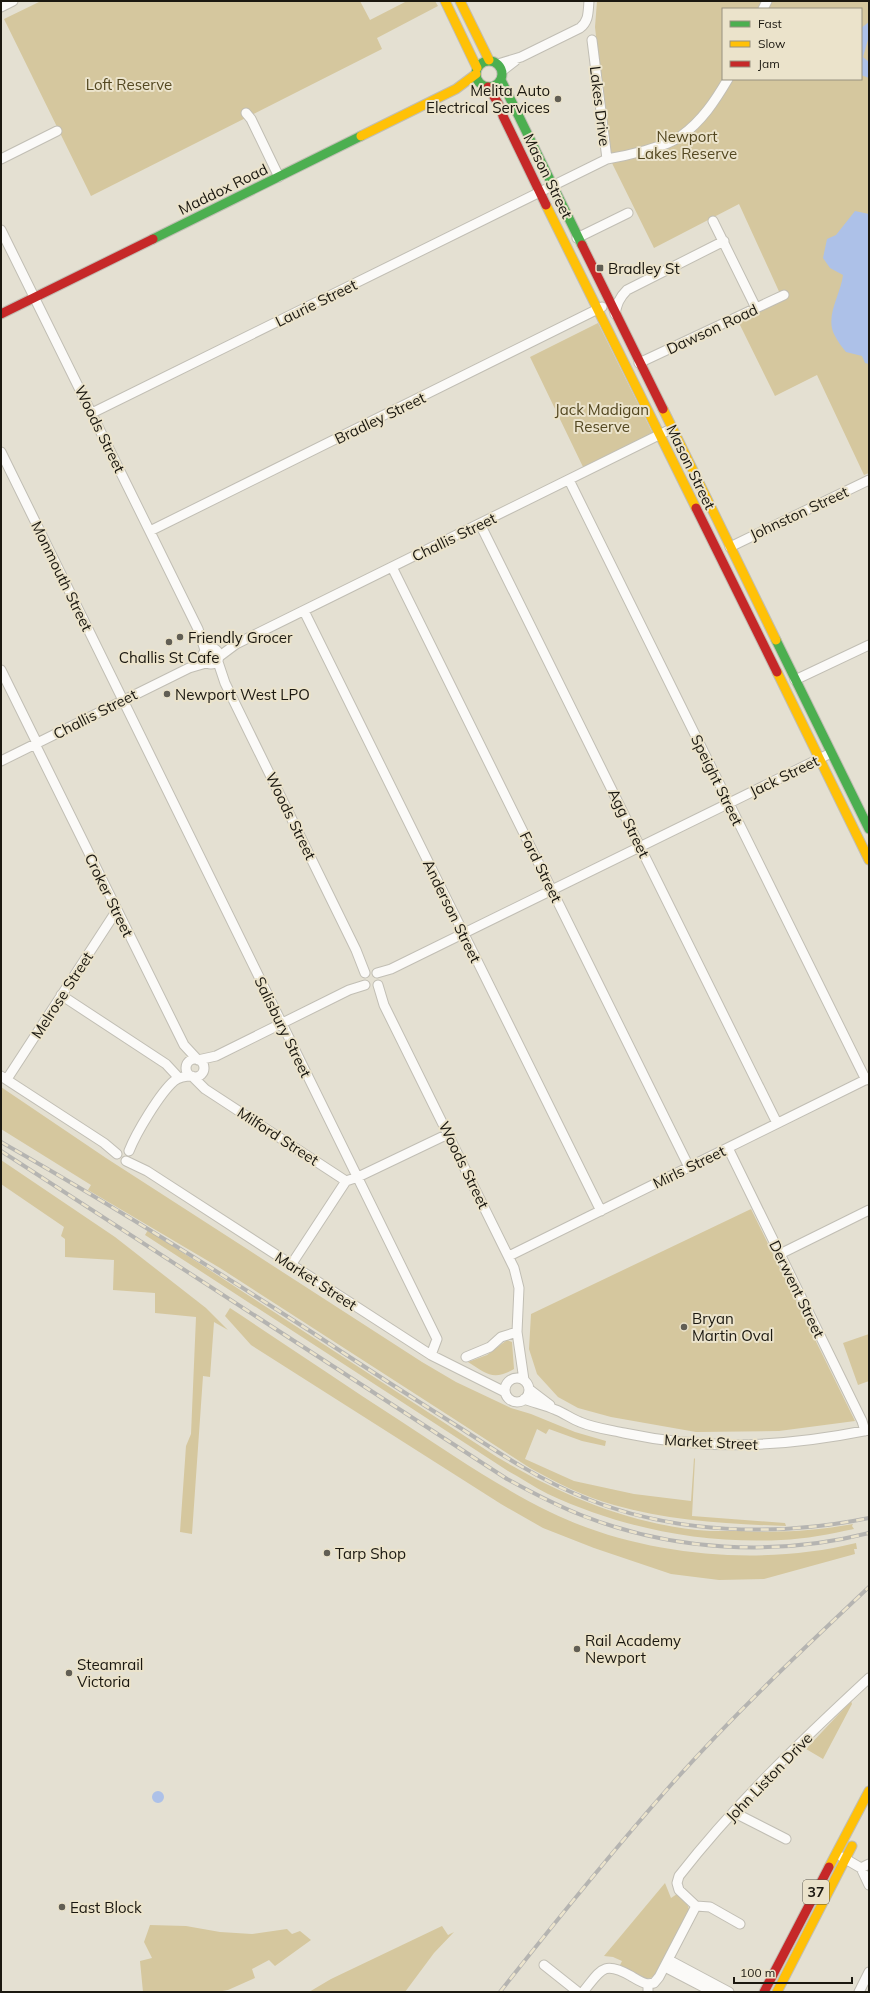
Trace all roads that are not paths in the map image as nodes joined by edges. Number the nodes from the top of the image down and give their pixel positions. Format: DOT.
graph roads {
  1 [pos="13,1"];
  2 [pos="446,1"];
  3 [pos="460,1"];
  4 [pos="589,1"];
  5 [pos="1,7"];
  6 [pos="592,40"];
  7 [pos="498,69"];
  8 [pos="476,71"];
  9 [pos="727,80"];
  10 [pos="484,86"];
  11 [pos="456,89"];
  12 [pos="246,113"];
  13 [pos="57,131"];
  14 [pos="1,159"];
  15 [pos="607,159"];
  16 [pos="279,177"];
  17 [pos="552,186"];
  18 [pos="540,192"];
  19 [pos="628,213"];
  20 [pos="714,221"];
  21 [pos="1,230"];
  22 [pos="577,238"];
  23 [pos="724,241"];
  24 [pos="784,295"];
  25 [pos="34,298"];
  26 [pos="609,302"];
  27 [pos="756,308"];
  28 [pos="598,310"];
  29 [pos="1,314"];
  30 [pos="615,316"];
  31 [pos="639,363"];
  32 [pos="92,413"];
  33 [pos="671,429"];
  34 [pos="660,435"];
  35 [pos="1,452"];
  36 [pos="568,480"];
  37 [pos="869,480"];
  38 [pos="480,524"];
  39 [pos="150,531"];
  40 [pos="730,546"];
  41 [pos="392,567"];
  42 [pos="304,611"];
  43 [pos="869,645"];
  44 [pos="212,656"];
  45 [pos="1,670"];
  46 [pos="796,680"];
  47 [pos="122,700"];
  48 [pos="36,744"];
  49 [pos="831,752"];
  50 [pos="819,759"];
  51 [pos="1,761"];
  52 [pos="728,803"];
  53 [pos="865,813"];
  54 [pos="869,829"];
  55 [pos="640,846"];
  56 [pos="869,860"];
  57 [pos="552,890"];
  58 [pos="117,910"];
  59 [pos="463,934"];
  60 [pos="371,979"];
  61 [pos="61,995"];
  62 [pos="282,1025"];
  63 [pos="184,1045"];
  64 [pos="216,1056"];
  65 [pos="197,1060"];
  66 [pos="187,1064"];
  67 [pos="203,1071"];
  68 [pos="177,1076"];
  69 [pos="192,1076"];
  70 [pos="4,1077"];
  71 [pos="867,1079"];
  72 [pos="210,1092"];
  73 [pos="777,1123"];
  74 [pos="448,1134"];
  75 [pos="728,1148"];
  76 [pos="124,1153"];
  77 [pos="689,1167"];
  78 [pos="358,1177"];
  79 [pos="346,1181"];
  80 [pos="869,1210"];
  81 [pos="601,1211"];
  82 [pos="780,1254"];
  83 [pos="509,1256"];
  84 [pos="291,1265"];
  85 [pos="517,1332"];
  86 [pos="431,1355"];
  87 [pos="466,1357"];
  88 [pos="520,1359"];
  89 [pos="511,1380"];
  90 [pos="524,1380"];
  91 [pos="490,1383"];
  92 [pos="529,1389"];
  93 [pos="505,1392"];
  94 [pos="524,1399"];
  95 [pos="556,1410"];
  96 [pos="867,1431"];
  97 [pos="869,1678"];
  98 [pos="869,1791"];
  99 [pos="735,1812"];
  100 [pos="858,1835"];
  101 [pos="786,1839"];
  102 [pos="836,1854"];
  103 [pos="845,1859"];
  104 [pos="865,1866"];
  105 [pos="869,1885"];
  106 [pos="696,1906"];
  107 [pos="740,1924"];
  108 [pos="667,1963"];
  109 [pos="544,1965"];
  110 [pos="869,1972"];
  111 [pos="648,1988"];
  112 [pos="712,1989"];
  113 [pos="578,1992"];
  114 [pos="583,1992"];
  115 [pos="729,1992"];
  116 [pos="764,1992"];
  117 [pos="777,1992"];
  118 [pos="859,1992"];
  1 -- 5 [label="street"];
  2 -- 8 [label="street"];
  3 -- 7 [label="street, Mason Street"];
  4 -- 7 [label="street"];
  6 -- 15 [label="street, Lakes Drive"];
  7 -- 8 [label="street, Maddox Road"];
  7 -- 10 [label="street, Maddox Road"];
  7 -- 17 [label="street, Mason Street"];
  8 -- 10 [label="street, Mason Street"];
  8 -- 11 [label="street, Maddox Road"];
  9 -- 15 [label="street"];
  10 -- 11 [label="street, Maddox Road"];
  10 -- 18 [label="street, Mason Street"];
  11 -- 16 [label="street, Maddox Road"];
  12 -- 16 [label="street"];
  13 -- 14 [label="street"];
  15 -- 17 [label="street, Lakes Drive"];
  16 -- 25 [label="street, Maddox Road"];
  17 -- 18 [label="street, Lakes Drive"];
  17 -- 22 [label="street, Mason Street"];
  18 -- 28 [label="street, Mason Street"];
  18 -- 32 [label="street, Laurie Street"];
  19 -- 22 [label="street"];
  20 -- 23 [label="street"];
  21 -- 25 [label="street, Woods Street"];
  22 -- 26 [label="street, Mason Street"];
  23 -- 27 [label="street"];
  23 -- 30 [label="street"];
  24 -- 27 [label="street, Dawson Road"];
  25 -- 29 [label="street, Maddox Road"];
  25 -- 32 [label="street, Woods Street"];
  26 -- 28 [label="street, Bradley Street"];
  26 -- 30 [label="street, Mason Street"];
  27 -- 31 [label="street, Dawson Road"];
  28 -- 34 [label="street, Mason Street"];
  28 -- 39 [label="street, Bradley Street"];
  30 -- 31 [label="street, Mason Street"];
  31 -- 33 [label="street, Mason Street"];
  32 -- 39 [label="street, Woods Street"];
  33 -- 34 [label="street, Challis Street"];
  33 -- 40 [label="street, Mason Street"];
  34 -- 36 [label="street, Challis Street"];
  34 -- 50 [label="street, Mason Street"];
  35 -- 47 [label="street, Monmouth Street"];
  36 -- 38 [label="street, Challis Street"];
  36 -- 52 [label="street, Speight Street"];
  37 -- 40 [label="street, Johnston Street"];
  38 -- 41 [label="street, Challis Street"];
  38 -- 55 [label="street, Agg Street"];
  39 -- 44 [label="street, Woods Street"];
  40 -- 46 [label="street, Mason Street"];
  41 -- 42 [label="street, Challis Street"];
  41 -- 57 [label="street, Ford Street"];
  42 -- 44 [label="street, Challis Street"];
  42 -- 59 [label="street, Anderson Street"];
  43 -- 46 [label="street"];
  44 -- 47 [label="street, Challis Street"];
  44 -- 60 [label="street, Woods Street"];
  45 -- 48 [label="street, Croker Street"];
  46 -- 49 [label="street, Mason Street"];
  47 -- 48 [label="street, Challis Street"];
  47 -- 62 [label="street, Salisbury Street"];
  48 -- 51 [label="street, Challis Street"];
  48 -- 58 [label="street, Croker Street"];
  49 -- 50 [label="street, Jack Street"];
  49 -- 53 [label="street, Mason Street"];
  50 -- 52 [label="street, Jack Street"];
  50 -- 56 [label="street, Mason Street"];
  52 -- 55 [label="street, Jack Street"];
  52 -- 71 [label="street, Speight Street"];
  53 -- 54 [label="street, Mason Street"];
  55 -- 57 [label="street, Jack Street"];
  55 -- 73 [label="street, Agg Street"];
  57 -- 59 [label="street, Jack Street"];
  57 -- 77 [label="street, Ford Street"];
  58 -- 61 [label="street, Melrose Street"];
  58 -- 63 [label="street, Croker Street"];
  59 -- 60 [label="street, Jack Street"];
  59 -- 81 [label="street, Anderson Street"];
  60 -- 62 [label="street, Jack Street"];
  60 -- 74 [label="street, Woods Street"];
  61 -- 68 [label="street"];
  61 -- 70 [label="street, Melrose Street"];
  62 -- 64 [label="street, Jack Street"];
  62 -- 78 [label="street, Salisbury Street"];
  63 -- 65 [label="street, Croker Street"];
  63 -- 66 [label="street, Croker Street"];
  64 -- 65 [label="street, Jack Street"];
  64 -- 67 [label="street, Jack Street"];
  65 -- 66 [label="street"];
  65 -- 67 [label="street"];
  66 -- 68 [label="street"];
  66 -- 69 [label="street"];
  67 -- 69 [label="street"];
  67 -- 72 [label="street"];
  68 -- 69 [label="street"];
  68 -- 76 [label="street"];
  69 -- 72 [label="street, Milford Street"];
  70 -- 76 [label="street, Market Street"];
  71 -- 73 [label="street, Mirls Street"];
  72 -- 79 [label="street, Milford Street"];
  73 -- 75 [label="street, Mirls Street"];
  74 -- 78 [label="street"];
  74 -- 83 [label="street, Woods Street"];
  75 -- 77 [label="street, Mirls Street"];
  75 -- 82 [label="street, Derwent Street"];
  76 -- 84 [label="street, Market Street"];
  77 -- 81 [label="street, Mirls Street"];
  78 -- 79 [label="street"];
  78 -- 86 [label="street, Salisbury Street"];
  79 -- 84 [label="street"];
  80 -- 82 [label="street"];
  81 -- 83 [label="street, Mirls Street"];
  82 -- 96 [label="street, Derwent Street"];
  83 -- 85 [label="street, Woods Street"];
  84 -- 86 [label="street, Market Street"];
  85 -- 87 [label="street"];
  85 -- 88 [label="street, Woods Street"];
  86 -- 91 [label="street, Market Street"];
  88 -- 89 [label="street, Woods Street"];
  88 -- 90 [label="street, Woods Street"];
  89 -- 90 [label="street"];
  89 -- 91 [label="street, Market Street"];
  89 -- 93 [label="street"];
  90 -- 92 [label="street"];
  91 -- 93 [label="street, Market Street"];
  92 -- 94 [label="street"];
  92 -- 95 [label="street, Market Street"];
  93 -- 94 [label="street"];
  94 -- 95 [label="street, Market Street"];
  95 -- 96 [label="street, Market Street"];
  97 -- 99 [label="street, John Liston Drive"];
  98 -- 102 [label="street, 37"];
  99 -- 101 [label="street"];
  99 -- 106 [label="street, John Liston Drive"];
  100 -- 103 [label="street, 37"];
  102 -- 103 [label="street"];
  102 -- 116 [label="street, 37"];
  103 -- 104 [label="street"];
  103 -- 117 [label="street, 37"];
  104 -- 105 [label="street"];
  106 -- 107 [label="street"];
  106 -- 108 [label="street"];
  108 -- 111 [label="street"];
  108 -- 112 [label="street"];
  109 -- 113 [label="street"];
  110 -- 118 [label="street"];
  111 -- 114 [label="street"];
  112 -- 115 [label="street"];
}
